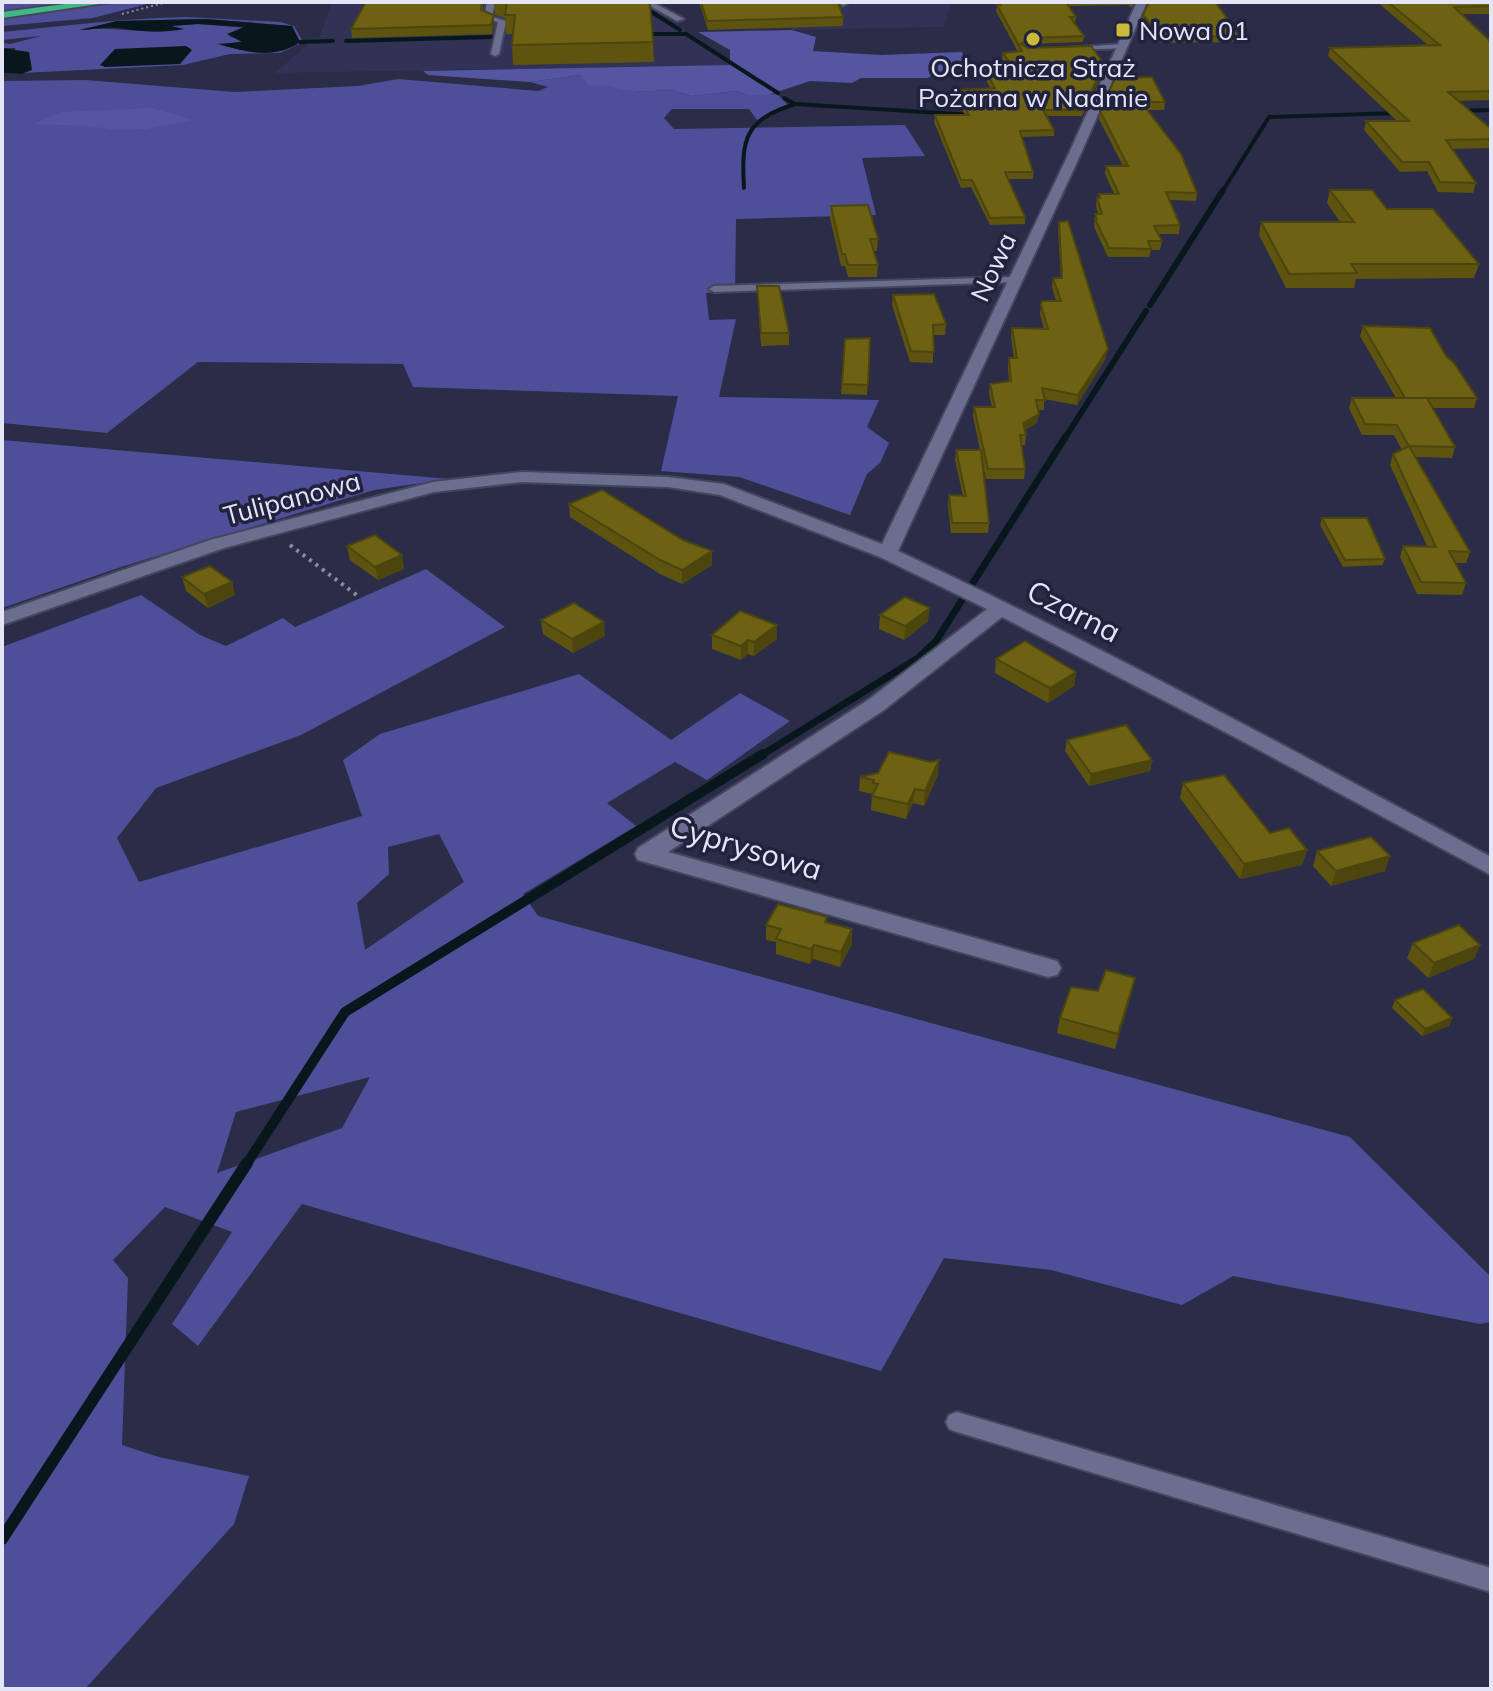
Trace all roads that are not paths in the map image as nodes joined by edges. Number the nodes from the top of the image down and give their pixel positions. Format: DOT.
graph roads {
  1 [pos="73,2"];
  2 [pos="107,2"];
  3 [pos="491,2"];
  4 [pos="647,2"];
  5 [pos="1142,2"];
  6 [pos="2,9"];
  7 [pos="2,15"];
  8 [pos="680,19"];
  9 [pos="1122,46"];
  10 [pos="1059,48"];
  11 [pos="495,54"];
  12 [pos="1013,280"];
  13 [pos="714,289"];
  14 [pos="605,478"];
  15 [pos="887,553"];
  16 [pos="1002,607"];
  17 [pos="2,619"];
  18 [pos="1491,867"];
  19 [pos="1048,968"];
  20 [pos="957,1422"];
  21 [pos="1491,1580"];
  1 -- 6 [label="highway"];
  2 -- 7 [label="highway"];
  3 -- 11 [label="lane"];
  4 -- 8 [label="lane"];
  5 -- 9 [label="street, Nowa"];
  9 -- 10 [label="lane"];
  9 -- 12 [label="street, Nowa"];
  12 -- 13 [label="lane"];
  12 -- 15 [label="street, Nowa"];
  14 -- 15 [label="street, Czarna"];
  14 -- 17 [label="street, Tulipanowa"];
  15 -- 16 [label="street, Czarna"];
  16 -- 18 [label="street, Czarna"];
  16 -- 19 [label="street, Cyprysowa"];
  20 -- 21 [label="lane"];
}
